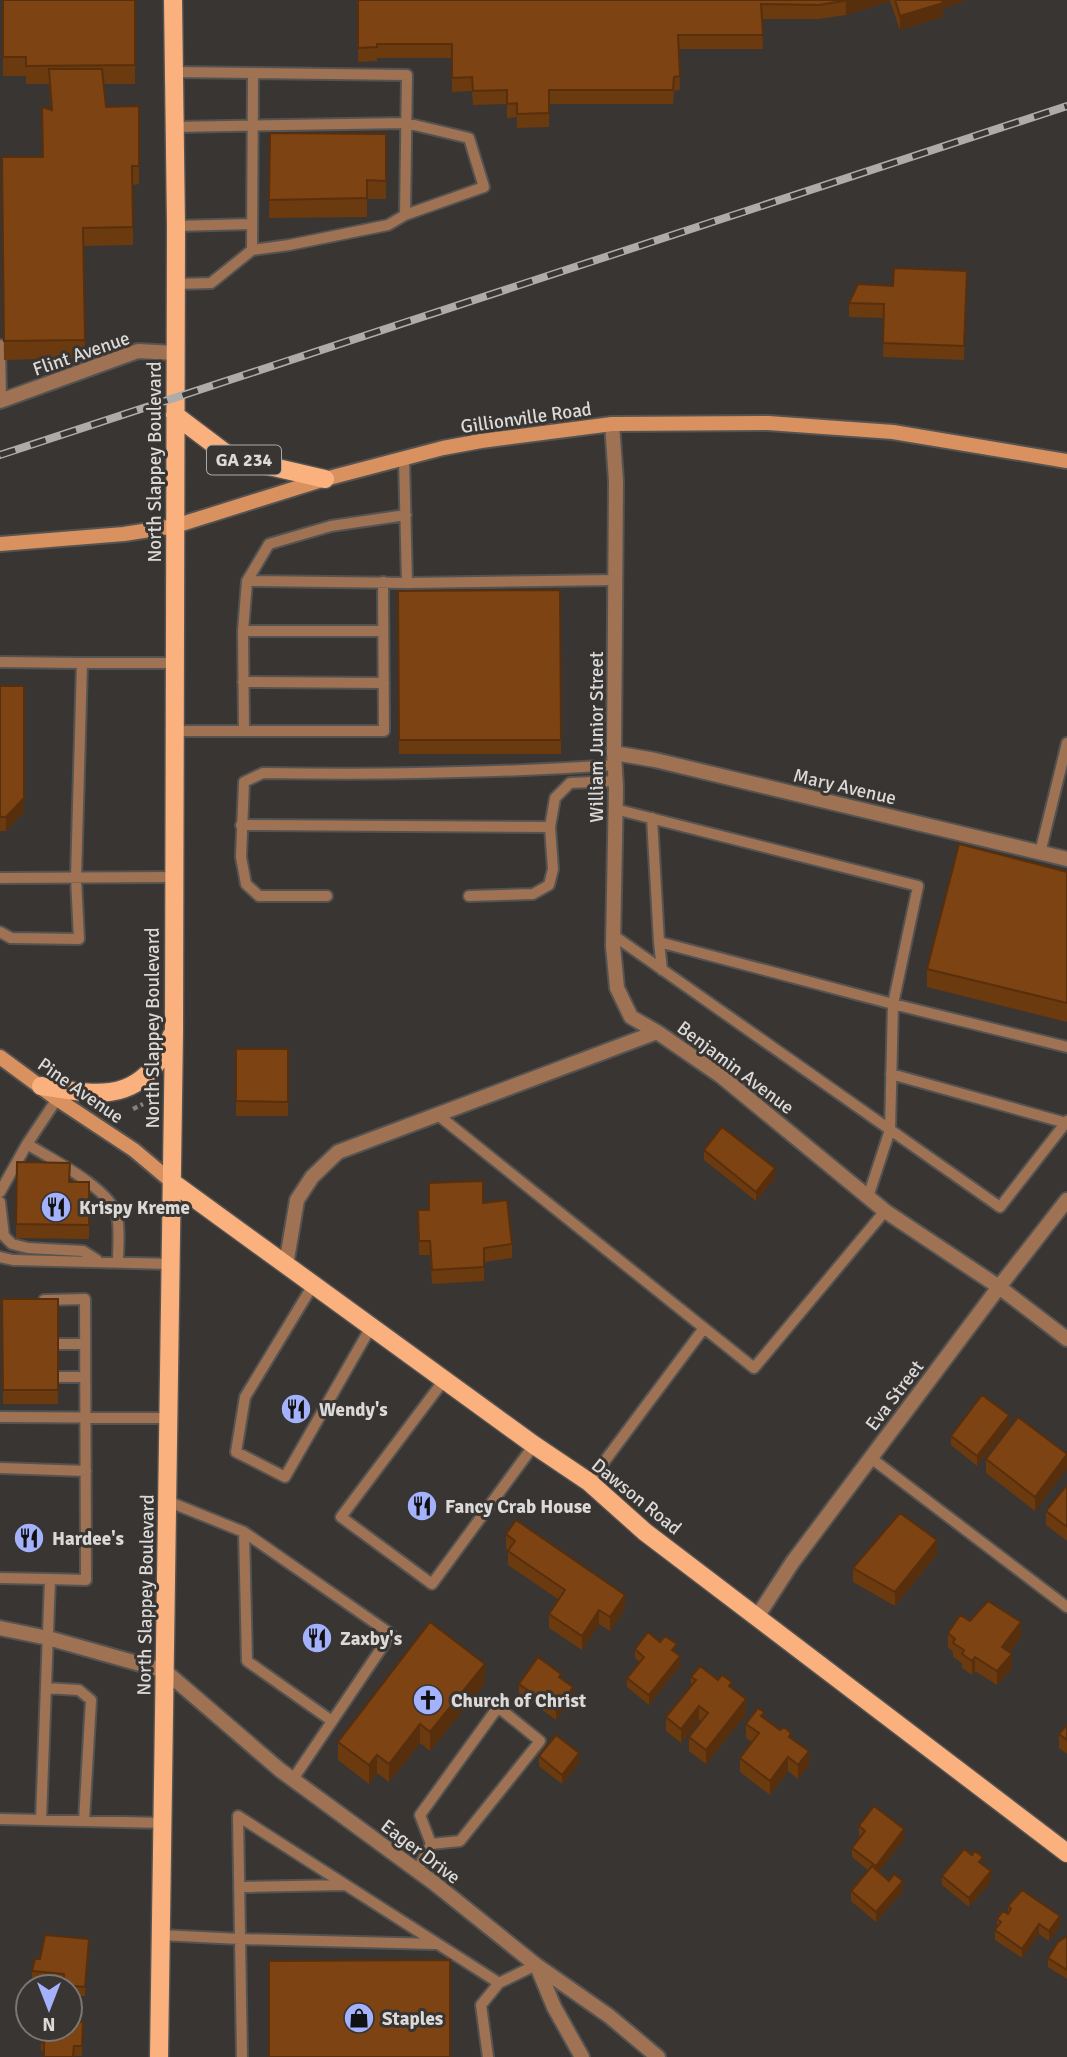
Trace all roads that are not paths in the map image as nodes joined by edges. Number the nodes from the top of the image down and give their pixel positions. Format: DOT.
graph roads {
  1 [pos="173,0"];
  2 [pos="174,72"];
  3 [pos="253,73"];
  4 [pos="406,123"];
  5 [pos="253,126"];
  6 [pos="174,127"];
  7 [pos="405,215"];
  8 [pos="252,224"];
  9 [pos="176,226"];
  10 [pos="252,250"];
  11 [pos="176,284"];
  12 [pos="0,345"];
  13 [pos="175,353"];
  14 [pos="0,401"];
  15 [pos="175,415"];
  16 [pos="612,424"];
  17 [pos="404,458"];
  18 [pos="1067,461"];
  19 [pos="325,478"];
  20 [pos="406,515"];
  21 [pos="175,527"];
  22 [pos="0,544"];
  23 [pos="616,580"];
  24 [pos="247,581"];
  25 [pos="383,582"];
  26 [pos="407,583"];
  27 [pos="243,631"];
  28 [pos="383,631"];
  29 [pos="0,662"];
  30 [pos="82,663"];
  31 [pos="175,663"];
  32 [pos="243,682"];
  33 [pos="384,683"];
  34 [pos="175,731"];
  35 [pos="244,731"];
  36 [pos="1067,743"];
  37 [pos="615,759"];
  38 [pos="616,781"];
  39 [pos="615,809"];
  40 [pos="652,818"];
  41 [pos="241,825"];
  42 [pos="550,827"];
  43 [pos="1040,853"];
  44 [pos="1067,859"];
  45 [pos="174,877"];
  46 [pos="0,878"];
  47 [pos="76,878"];
  48 [pos="327,896"];
  49 [pos="469,896"];
  50 [pos="0,932"];
  51 [pos="613,935"];
  52 [pos="659,942"];
  53 [pos="662,970"];
  54 [pos="893,1004"];
  55 [pos="174,1032"];
  56 [pos="657,1032"];
  57 [pos="1067,1047"];
  58 [pos="0,1057"];
  59 [pos="891,1074"];
  60 [pos="41,1086"];
  61 [pos="57,1099"];
  62 [pos="438,1115"];
  63 [pos="1066,1122"];
  64 [pos="890,1130"];
  65 [pos="27,1144"];
  66 [pos="172,1182"];
  67 [pos="0,1192"];
  68 [pos="868,1197"];
  69 [pos="1067,1200"];
  70 [pos="0,1202"];
  71 [pos="885,1211"];
  72 [pos="0,1257"];
  73 [pos="97,1261"];
  74 [pos="118,1261"];
  75 [pos="172,1264"];
  76 [pos="286,1265"];
  77 [pos="313,1285"];
  78 [pos="999,1287"];
  79 [pos="36,1300"];
  80 [pos="371,1327"];
  81 [pos="704,1328"];
  82 [pos="1067,1339"];
  83 [pos="58,1344"];
  84 [pos="85,1344"];
  85 [pos="58,1377"];
  86 [pos="85,1377"];
  87 [pos="444,1380"];
  88 [pos="0,1417"];
  89 [pos="85,1418"];
  90 [pos="169,1418"];
  91 [pos="534,1445"];
  92 [pos="871,1458"];
  93 [pos="0,1468"];
  94 [pos="86,1471"];
  95 [pos="589,1482"];
  96 [pos="167,1501"];
  97 [pos="244,1532"];
  98 [pos="0,1578"];
  99 [pos="50,1579"];
  100 [pos="1067,1607"];
  101 [pos="757,1617"];
  102 [pos="0,1628"];
  103 [pos="48,1638"];
  104 [pos="165,1671"];
  105 [pos="46,1688"];
  106 [pos="332,1721"];
  107 [pos="293,1779"];
  108 [pos="0,1819"];
  109 [pos="41,1820"];
  110 [pos="84,1821"];
  111 [pos="163,1823"];
  112 [pos="431,1844"];
  113 [pos="1067,1853"];
  114 [pos="417,1871"];
  115 [pos="345,1885"];
  116 [pos="239,1887"];
  117 [pos="161,1935"];
  118 [pos="240,1939"];
  119 [pos="438,1944"];
  120 [pos="536,1965"];
  121 [pos="499,1983"];
  122 [pos="159,2057"];
  123 [pos="242,2057"];
  124 [pos="488,2057"];
  125 [pos="582,2057"];
  126 [pos="658,2057"];
  1 -- 2 [label="main road, North Slappey Boulevard"];
  2 -- 3 [label="lane"];
  2 -- 6 [label="main road, North Slappey Boulevard"];
  3 -- 4 [label="lane"];
  3 -- 5 [label="lane"];
  4 -- 5 [label="lane"];
  4 -- 7 [label="lane"];
  4 -- 7 [label="lane"];
  5 -- 6 [label="lane"];
  5 -- 8 [label="lane"];
  6 -- 9 [label="main road, North Slappey Boulevard"];
  7 -- 10 [label="lane"];
  8 -- 9 [label="lane"];
  8 -- 10 [label="lane"];
  9 -- 11 [label="main road, North Slappey Boulevard"];
  10 -- 11 [label="lane"];
  11 -- 13 [label="main road, North Slappey Boulevard"];
  12 -- 14 [label="lane"];
  13 -- 14 [label="street, Flint Avenue"];
  13 -- 15 [label="main road, North Slappey Boulevard"];
  15 -- 19 [label="main road, GA 234"];
  15 -- 21 [label="main road, North Slappey Boulevard"];
  16 -- 17 [label="main road, Gillionville Road / GA 234"];
  16 -- 18 [label="main road, Gillionville Road / GA 234"];
  16 -- 23 [label="street, William Junior Street"];
  17 -- 19 [label="main road, Gillionville Road / GA 234"];
  17 -- 20 [label="lane"];
  19 -- 21 [label="main road, Gillionville Road / GA 234"];
  20 -- 24 [label="lane"];
  20 -- 26 [label="lane"];
  21 -- 22 [label="main road, Gillionville Road"];
  21 -- 31 [label="main road, North Slappey Boulevard"];
  23 -- 26 [label="lane"];
  23 -- 37 [label="street, William Junior Street"];
  24 -- 25 [label="lane"];
  24 -- 27 [label="lane"];
  25 -- 26 [label="lane"];
  25 -- 28 [label="lane"];
  27 -- 28 [label="lane"];
  27 -- 32 [label="lane"];
  28 -- 33 [label="lane"];
  29 -- 30 [label="lane"];
  30 -- 31 [label="lane"];
  30 -- 47 [label="lane"];
  31 -- 34 [label="main road, North Slappey Boulevard"];
  32 -- 33 [label="lane"];
  32 -- 35 [label="lane"];
  33 -- 35 [label="lane"];
  34 -- 35 [label="lane"];
  34 -- 45 [label="main road, North Slappey Boulevard"];
  36 -- 43 [label="lane"];
  37 -- 38 [label="street, William Junior Street"];
  37 -- 41 [label="lane"];
  37 -- 43 [label="street, Mary Avenue"];
  38 -- 39 [label="street, William Junior Street"];
  38 -- 42 [label="lane"];
  39 -- 40 [label="lane"];
  39 -- 51 [label="street, William Junior Street"];
  40 -- 52 [label="lane"];
  40 -- 54 [label="lane"];
  41 -- 42 [label="lane"];
  41 -- 48 [label="lane"];
  42 -- 49 [label="lane"];
  43 -- 44 [label="street, Mary Avenue"];
  45 -- 47 [label="lane"];
  45 -- 55 [label="main road, North Slappey Boulevard"];
  46 -- 47 [label="lane"];
  47 -- 50 [label="lane"];
  51 -- 53 [label="lane"];
  51 -- 56 [label="street, William Junior Street"];
  52 -- 53 [label="lane"];
  52 -- 54 [label="lane"];
  53 -- 64 [label="lane"];
  54 -- 57 [label="lane"];
  54 -- 59 [label="lane"];
  55 -- 60 [label="main road"];
  55 -- 66 [label="main road, North Slappey Boulevard"];
  56 -- 62 [label="street, Benjamin Avenue"];
  56 -- 68 [label="street, Benjamin Avenue"];
  58 -- 60 [label="main road, Pine Avenue"];
  59 -- 63 [label="lane"];
  59 -- 64 [label="lane"];
  60 -- 61 [label="main road, Pine Avenue"];
  61 -- 65 [label="lane"];
  61 -- 66 [label="main road, Pine Avenue"];
  62 -- 76 [label="street, Benjamin Avenue"];
  62 -- 81 [label="lane"];
  63 -- 64 [label="lane"];
  64 -- 68 [label="lane"];
  65 -- 67 [label="lane"];
  65 -- 74 [label="lane"];
  66 -- 75 [label="main road, North Slappey Boulevard"];
  66 -- 76 [label="main road, Dawson Road"];
  68 -- 71 [label="street, Benjamin Avenue"];
  69 -- 78 [label="street, Eva Street"];
  70 -- 73 [label="lane"];
  71 -- 78 [label="street, Benjamin Avenue"];
  71 -- 81 [label="lane"];
  72 -- 73 [label="lane"];
  73 -- 74 [label="lane"];
  74 -- 75 [label="lane"];
  75 -- 90 [label="main road, North Slappey Boulevard"];
  76 -- 77 [label="main road, Dawson Road"];
  77 -- 80 [label="main road, Dawson Road"];
  77 -- 80 [label="lane"];
  78 -- 82 [label="street, Benjamin Avenue"];
  78 -- 92 [label="street, Eva Street"];
  79 -- 84 [label="lane"];
  80 -- 87 [label="main road, Dawson Road"];
  81 -- 95 [label="lane"];
  83 -- 84 [label="lane"];
  84 -- 86 [label="lane"];
  85 -- 86 [label="lane"];
  86 -- 89 [label="lane"];
  87 -- 91 [label="main road, Dawson Road"];
  87 -- 91 [label="lane"];
  88 -- 89 [label="lane"];
  89 -- 90 [label="lane"];
  89 -- 94 [label="lane"];
  90 -- 96 [label="main road, North Slappey Boulevard"];
  91 -- 95 [label="main road, Dawson Road"];
  92 -- 100 [label="lane"];
  92 -- 101 [label="street, Eva Street"];
  93 -- 94 [label="lane"];
  94 -- 99 [label="lane"];
  95 -- 101 [label="main road, Dawson Road"];
  96 -- 97 [label="lane"];
  96 -- 104 [label="main road, North Slappey Boulevard"];
  97 -- 106 [label="lane"];
  97 -- 106 [label="lane"];
  98 -- 99 [label="lane"];
  99 -- 103 [label="lane"];
  101 -- 113 [label="main road, Dawson Road"];
  102 -- 103 [label="street"];
  103 -- 104 [label="street"];
  103 -- 105 [label="lane"];
  104 -- 107 [label="street, Eager Drive"];
  104 -- 111 [label="main road, North Slappey Boulevard"];
  105 -- 109 [label="lane"];
  105 -- 110 [label="lane"];
  106 -- 107 [label="lane"];
  107 -- 114 [label="street, Eager Drive"];
  108 -- 109 [label="lane"];
  109 -- 110 [label="lane"];
  110 -- 111 [label="lane"];
  111 -- 117 [label="main road, North Slappey Boulevard"];
  112 -- 112 [label="lane"];
  112 -- 114 [label="lane"];
  114 -- 120 [label="street, Eager Drive"];
  115 -- 116 [label="lane"];
  115 -- 116 [label="lane"];
  115 -- 119 [label="lane"];
  116 -- 118 [label="lane"];
  117 -- 118 [label="lane"];
  117 -- 122 [label="main road, North Slappey Boulevard"];
  118 -- 119 [label="lane"];
  118 -- 123 [label="lane"];
  119 -- 121 [label="lane"];
  120 -- 121 [label="lane"];
  120 -- 125 [label="street"];
  120 -- 126 [label="street, Eager Drive"];
  121 -- 124 [label="lane"];
}
